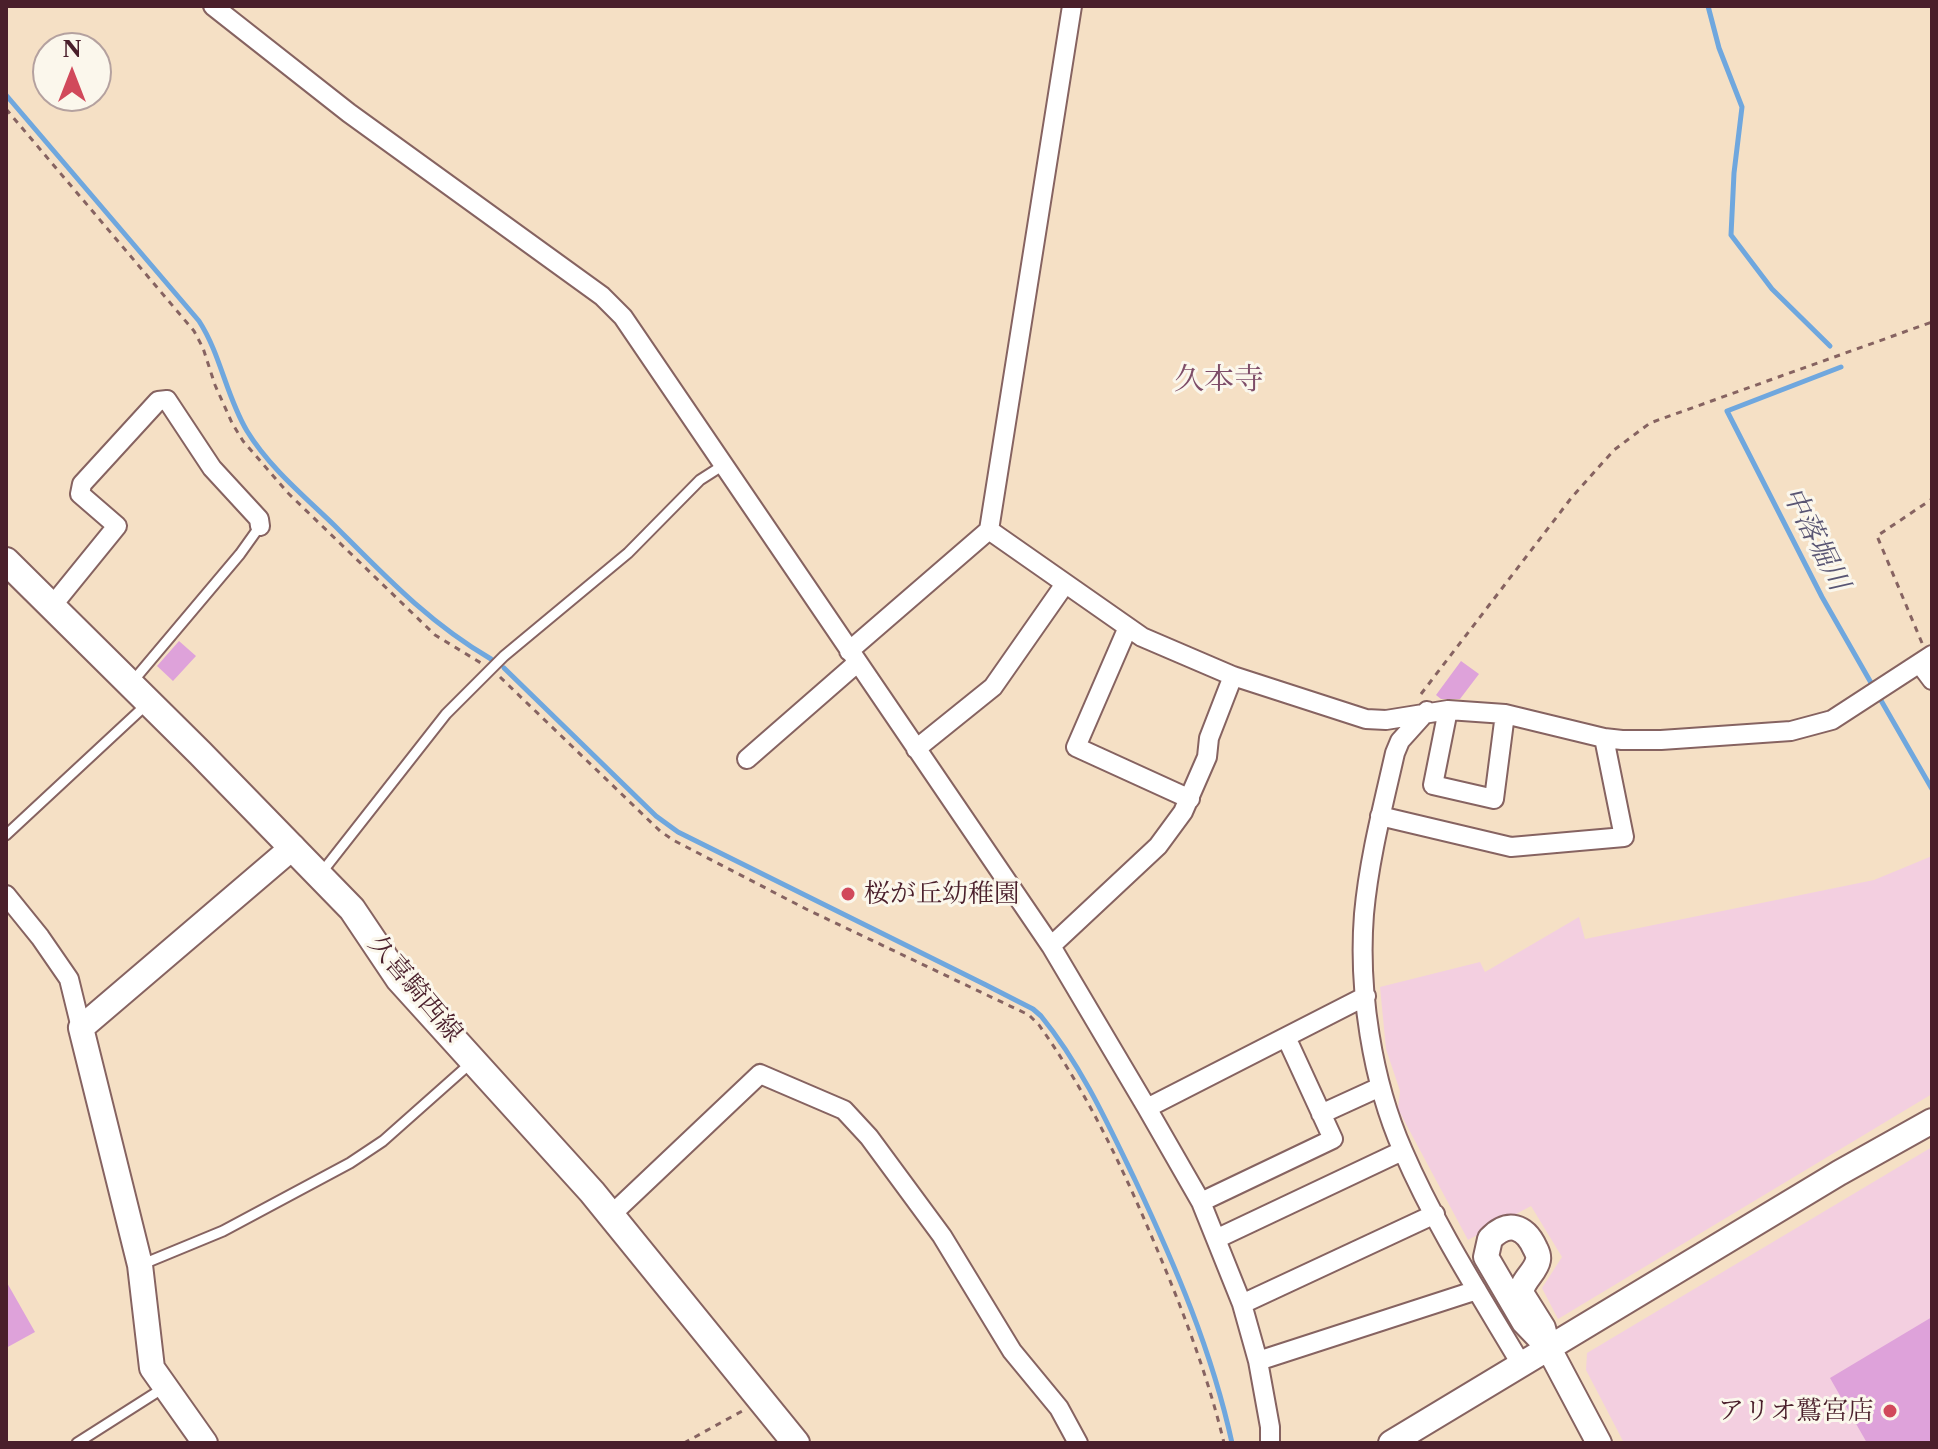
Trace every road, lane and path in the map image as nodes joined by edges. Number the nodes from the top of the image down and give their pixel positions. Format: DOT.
graph roads {
  1 [pos="213,6"];
  2 [pos="1072,6"];
  3 [pos="6,109"];
  4 [pos="1932,322"];
  5 [pos="725,464"];
  6 [pos="1932,499"];
  7 [pos="260,526"];
  8 [pos="989,530"];
  9 [pos="6,561"];
  10 [pos="1065,584"];
  11 [pos="52,606"];
  12 [pos="1128,627"];
  13 [pos="853,657"];
  14 [pos="1927,659"];
  15 [pos="491,670"];
  16 [pos="1233,676"];
  17 [pos="1932,680"];
  18 [pos="139,693"];
  19 [pos="1448,710"];
  20 [pos="1427,711"];
  21 [pos="1505,714"];
  22 [pos="1404,716"];
  23 [pos="1604,738"];
  24 [pos="916,749"];
  25 [pos="747,759"];
  26 [pos="1190,799"];
  27 [pos="1380,816"];
  28 [pos="6,835"];
  29 [pos="293,847"];
  30 [pos="319,875"];
  31 [pos="6,895"];
  32 [pos="1051,946"];
  33 [pos="1366,996"];
  34 [pos="81,1028"];
  35 [pos="1286,1037"];
  36 [pos="475,1060"];
  37 [pos="1380,1087"];
  38 [pos="1147,1108"];
  39 [pos="1321,1114"];
  40 [pos="1932,1121"];
  41 [pos="1402,1151"];
  42 [pos="1201,1202"];
  43 [pos="1435,1214"];
  44 [pos="611,1215"];
  45 [pos="1216,1239"];
  46 [pos="140,1265"];
  47 [pos="1477,1290"];
  48 [pos="1242,1304"];
  49 [pos="1548,1347"];
  50 [pos="1258,1361"];
  51 [pos="1521,1364"];
  52 [pos="165,1387"];
  53 [pos="762,1401"];
  54 [pos="77,1443"];
  55 [pos="205,1443"];
  56 [pos="684,1443"];
  57 [pos="796,1443"];
  58 [pos="1078,1443"];
  59 [pos="1224,1443"];
  60 [pos="1270,1443"];
  61 [pos="1391,1443"];
  62 [pos="1599,1443"];
  1 -- 5 [label="street"];
  2 -- 8 [label="street"];
  3 -- 15 [label="path"];
  4 -- 22 [label="path"];
  5 -- 13 [label="street"];
  5 -- 15 [label="lane"];
  6 -- 14 [label="path"];
  7 -- 11 [label="street"];
  7 -- 18 [label="lane"];
  8 -- 10 [label="street"];
  8 -- 13 [label="street"];
  9 -- 11 [label="main road, 久喜騎西線"];
  10 -- 12 [label="street"];
  10 -- 24 [label="street"];
  11 -- 18 [label="main road, 久喜騎西線"];
  12 -- 16 [label="street"];
  12 -- 26 [label="street"];
  13 -- 24 [label="street"];
  13 -- 25 [label="street"];
  14 -- 17 [label="street"];
  14 -- 23 [label="street"];
  15 -- 30 [label="lane"];
  15 -- 59 [label="path"];
  16 -- 22 [label="street"];
  16 -- 26 [label="street"];
  18 -- 28 [label="lane"];
  18 -- 29 [label="main road, 久喜騎西線"];
  19 -- 20 [label="street"];
  19 -- 21 [label="street"];
  19 -- 21 [label="street"];
  20 -- 22 [label="street"];
  20 -- 27 [label="street"];
  21 -- 23 [label="street"];
  23 -- 27 [label="street"];
  24 -- 32 [label="street"];
  26 -- 32 [label="street"];
  27 -- 33 [label="street"];
  29 -- 30 [label="main road, 久喜騎西線"];
  29 -- 34 [label="street"];
  30 -- 36 [label="main road, 久喜騎西線"];
  31 -- 34 [label="street"];
  32 -- 38 [label="street"];
  33 -- 35 [label="street"];
  33 -- 37 [label="street"];
  34 -- 46 [label="street"];
  35 -- 38 [label="street"];
  35 -- 39 [label="street"];
  36 -- 44 [label="main road, 久喜騎西線"];
  36 -- 46 [label="lane"];
  37 -- 39 [label="street"];
  37 -- 41 [label="street"];
  38 -- 42 [label="street"];
  39 -- 42 [label="street"];
  40 -- 49 [label="street"];
  41 -- 43 [label="street"];
  41 -- 45 [label="street"];
  42 -- 45 [label="street"];
  43 -- 47 [label="street"];
  43 -- 48 [label="street"];
  44 -- 53 [label="main road, 久喜騎西線"];
  44 -- 58 [label="street"];
  45 -- 48 [label="street"];
  46 -- 52 [label="street"];
  47 -- 50 [label="street"];
  47 -- 51 [label="street"];
  48 -- 50 [label="street"];
  49 -- 51 [label="street"];
  49 -- 62 [label="street"];
  50 -- 60 [label="street"];
  51 -- 61 [label="street"];
  52 -- 54 [label="lane"];
  52 -- 55 [label="street"];
  53 -- 56 [label="path"];
  53 -- 57 [label="main road, 久喜騎西線"];
}
